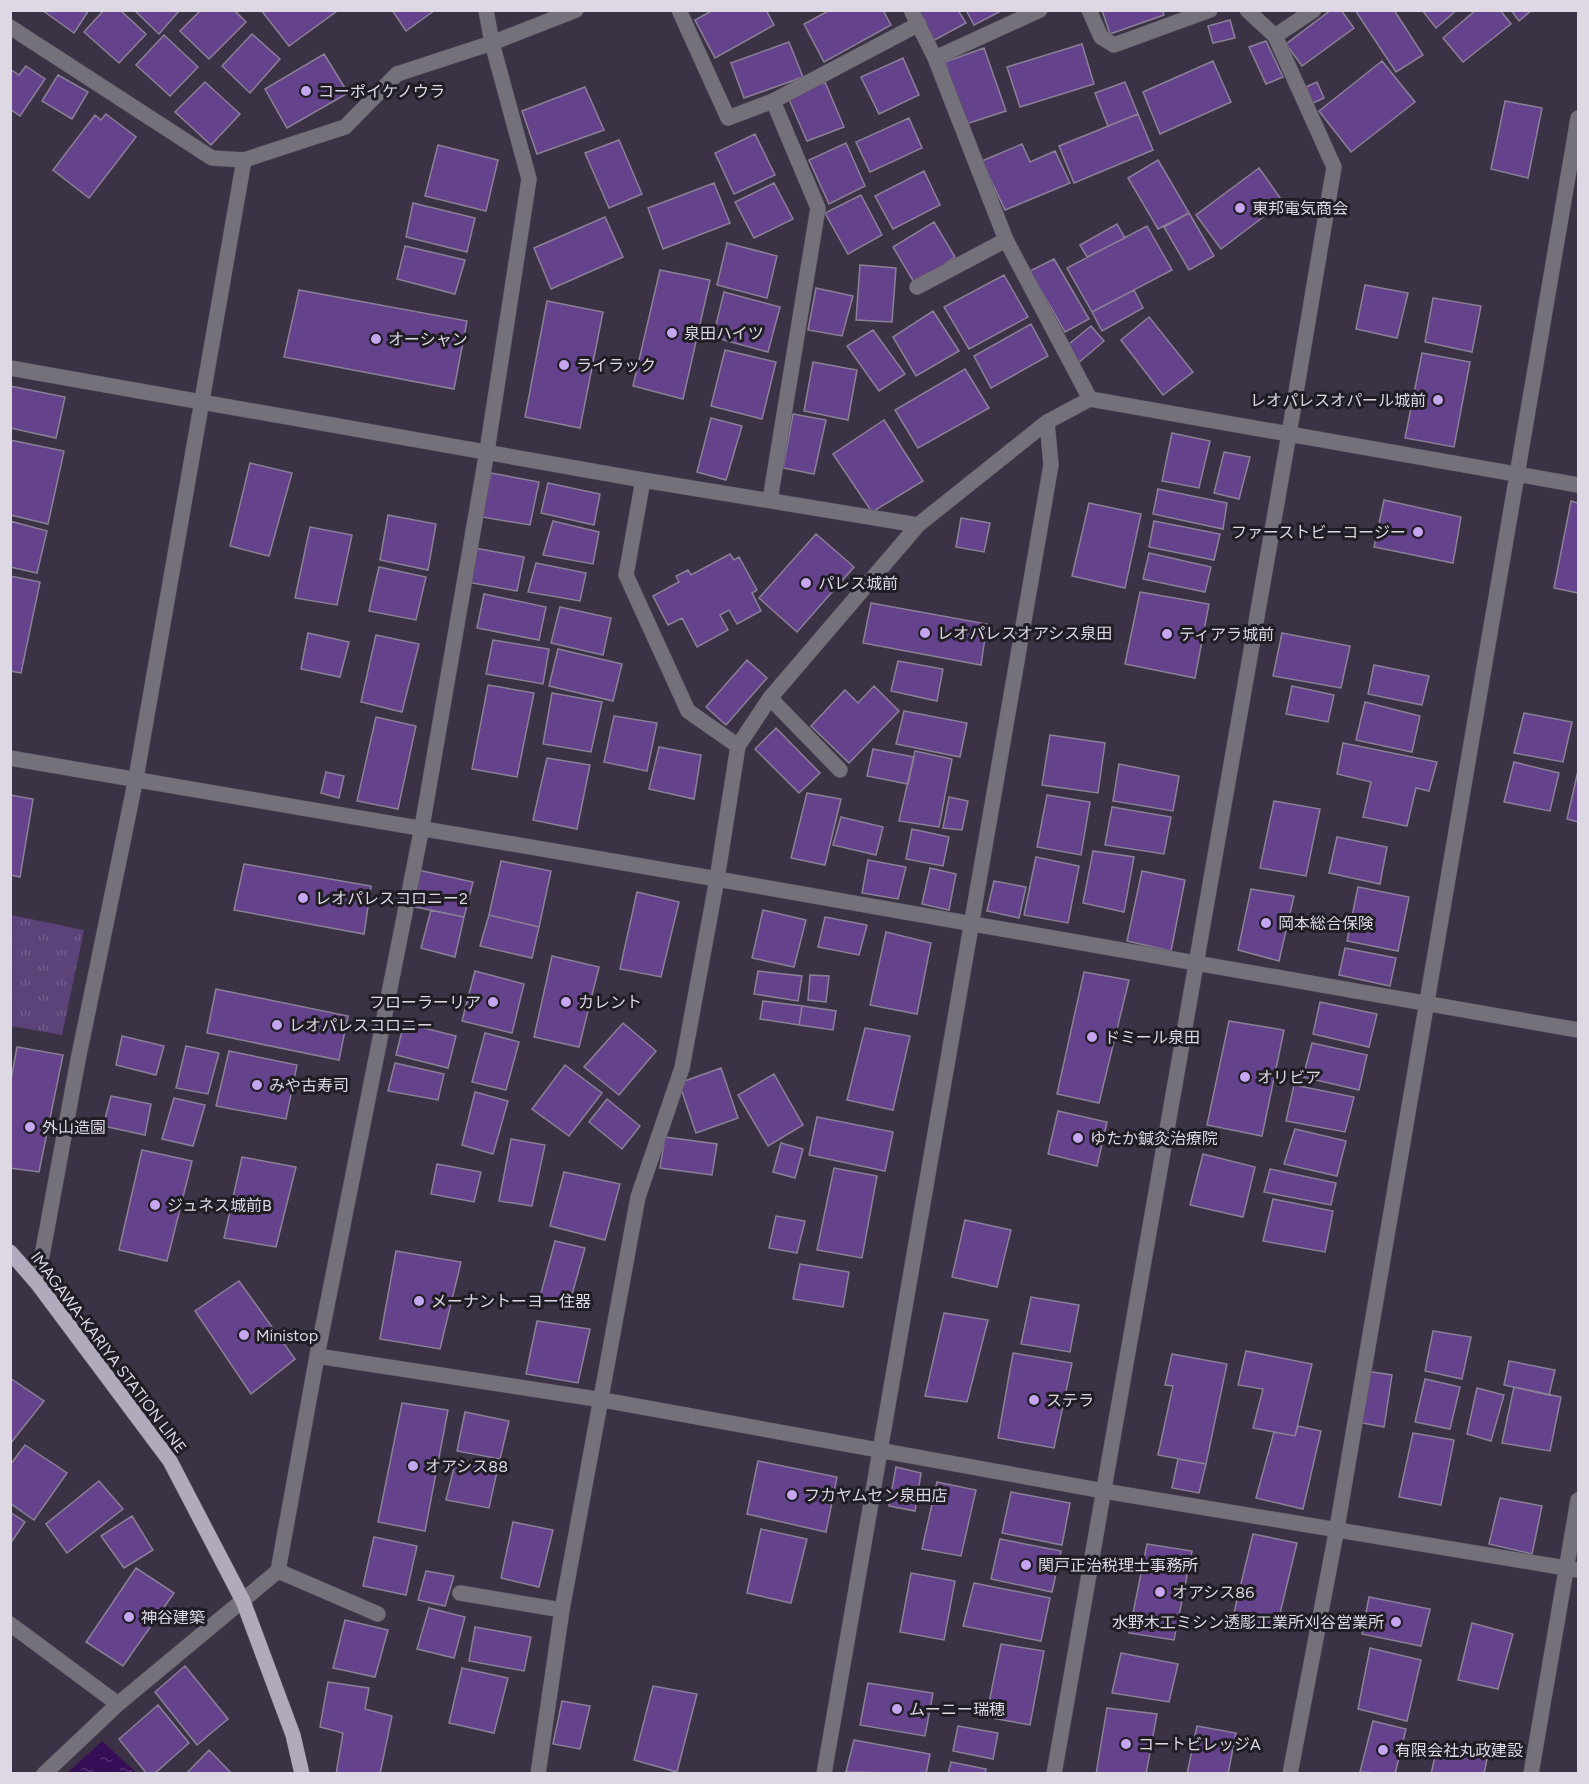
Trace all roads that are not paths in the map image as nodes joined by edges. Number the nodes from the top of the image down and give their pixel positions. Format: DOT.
graph roads {
  1 [pos="486,10"];
  2 [pos="576,10"];
  3 [pos="679,10"];
  4 [pos="911,10"];
  5 [pos="1040,10"];
  6 [pos="1089,10"];
  7 [pos="1210,10"];
  8 [pos="1246,10"];
  9 [pos="1314,10"];
  10 [pos="919,24"];
  11 [pos="10,27"];
  12 [pos="1275,36"];
  13 [pos="492,43"];
  14 [pos="935,58"];
  15 [pos="773,101"];
  16 [pos="1578,118"];
  17 [pos="244,160"];
  18 [pos="1006,240"];
  19 [pos="917,287"];
  20 [pos="10,368"];
  21 [pos="1090,399"];
  22 [pos="202,400"];
  23 [pos="1047,422"];
  24 [pos="1289,434"];
  25 [pos="487,451"];
  26 [pos="1519,474"];
  27 [pos="643,480"];
  28 [pos="1578,485"];
  29 [pos="770,500"];
  30 [pos="918,525"];
  31 [pos="770,698"];
  32 [pos="738,746"];
  33 [pos="10,758"];
  34 [pos="840,770"];
  35 [pos="136,778"];
  36 [pos="422,827"];
  37 [pos="717,879"];
  38 [pos="972,924"];
  39 [pos="1198,962"];
  40 [pos="1428,1003"];
  41 [pos="1578,1030"];
  42 [pos="12,1257"];
  43 [pos="37,1283"];
  44 [pos="317,1356"];
  45 [pos="603,1400"];
  46 [pos="881,1449"];
  47 [pos="1104,1491"];
  48 [pos="1578,1500"];
  49 [pos="1337,1528"];
  50 [pos="1573,1569"];
  51 [pos="278,1571"];
  52 [pos="460,1593"];
  53 [pos="243,1601"];
  54 [pos="562,1610"];
  55 [pos="378,1614"];
  56 [pos="10,1624"];
  57 [pos="118,1704"];
  58 [pos="44,1773"];
  59 [pos="302,1773"];
  60 [pos="538,1773"];
  61 [pos="825,1773"];
  62 [pos="1054,1773"];
  63 [pos="1290,1773"];
  64 [pos="1531,1773"];
  1 -- 13 [label="street"];
  2 -- 13 [label="street"];
  3 -- 15 [label="street"];
  4 -- 10 [label="street"];
  5 -- 14 [label="street"];
  6 -- 7 [label="street"];
  8 -- 12 [label="street"];
  9 -- 12 [label="street"];
  10 -- 14 [label="street"];
  10 -- 15 [label="street"];
  11 -- 17 [label="street"];
  12 -- 24 [label="street"];
  13 -- 17 [label="street"];
  13 -- 25 [label="street"];
  14 -- 18 [label="street"];
  15 -- 29 [label="street"];
  16 -- 26 [label="street"];
  17 -- 22 [label="street"];
  18 -- 19 [label="street"];
  18 -- 21 [label="street"];
  20 -- 22 [label="street"];
  21 -- 23 [label="street"];
  21 -- 24 [label="street"];
  22 -- 25 [label="street"];
  22 -- 35 [label="street"];
  23 -- 30 [label="street"];
  23 -- 38 [label="street"];
  24 -- 26 [label="street"];
  24 -- 39 [label="street"];
  25 -- 27 [label="street"];
  25 -- 36 [label="street"];
  26 -- 28 [label="street"];
  26 -- 40 [label="street"];
  27 -- 29 [label="street"];
  27 -- 32 [label="street"];
  29 -- 30 [label="street"];
  30 -- 31 [label="street"];
  31 -- 32 [label="street"];
  31 -- 34 [label="street"];
  32 -- 37 [label="street"];
  33 -- 35 [label="street"];
  35 -- 36 [label="street"];
  35 -- 43 [label="street"];
  36 -- 37 [label="street"];
  36 -- 44 [label="street"];
  37 -- 38 [label="street"];
  37 -- 45 [label="street"];
  38 -- 39 [label="street"];
  38 -- 46 [label="street"];
  39 -- 40 [label="street"];
  39 -- 47 [label="street"];
  40 -- 41 [label="street"];
  40 -- 49 [label="street"];
  42 -- 43 [label="main road, IMAGAWA-KARIYA STATION LINE"];
  43 -- 53 [label="main road, IMAGAWA-KARIYA STATION LINE"];
  44 -- 45 [label="street"];
  44 -- 51 [label="street"];
  45 -- 46 [label="street"];
  45 -- 54 [label="street"];
  46 -- 47 [label="street"];
  46 -- 61 [label="street"];
  47 -- 49 [label="street"];
  47 -- 62 [label="street"];
  48 -- 50 [label="street"];
  49 -- 50 [label="street"];
  49 -- 63 [label="street"];
  50 -- 64 [label="street"];
  51 -- 53 [label="street"];
  51 -- 55 [label="street"];
  52 -- 54 [label="street"];
  53 -- 57 [label="street"];
  53 -- 59 [label="main road, IMAGAWA-KARIYA STATION LINE"];
  54 -- 60 [label="street"];
  56 -- 57 [label="street"];
  57 -- 58 [label="street"];
}
